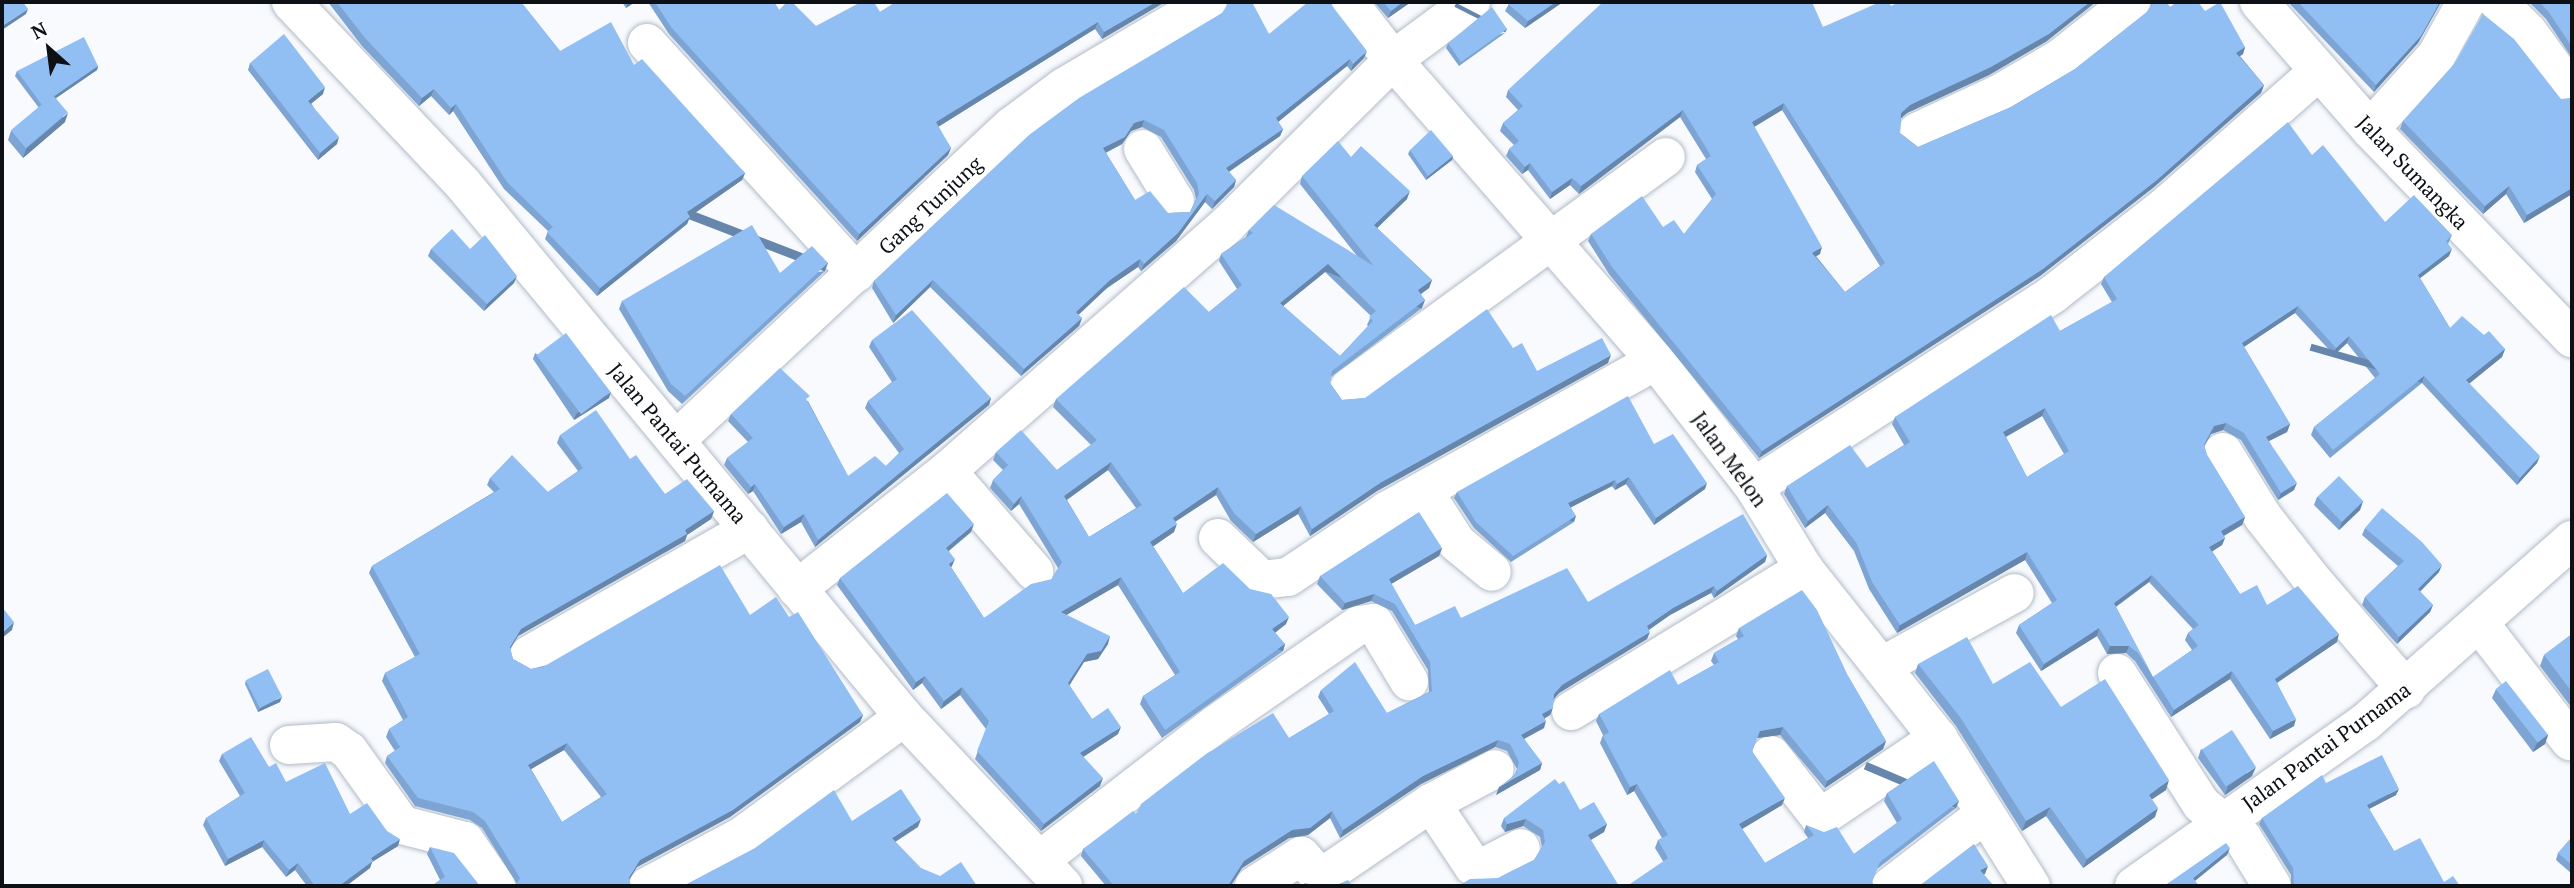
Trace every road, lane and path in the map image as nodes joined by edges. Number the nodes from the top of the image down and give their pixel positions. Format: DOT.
graph roads {
  1 [pos="291,2"];
  2 [pos="1208,2"];
  3 [pos="1348,2"];
  4 [pos="1471,2"];
  5 [pos="2131,2"];
  6 [pos="2259,2"];
  7 [pos="2466,2"];
  8 [pos="2498,2"];
  9 [pos="647,43"];
  10 [pos="1393,60"];
  11 [pos="2319,71"];
  12 [pos="2568,87"];
  13 [pos="2371,129"];
  14 [pos="1917,132"];
  15 [pos="1143,149"];
  16 [pos="1666,157"];
  17 [pos="1175,201"];
  18 [pos="1551,240"];
  19 [pos="856,274"];
  20 [pos="2572,338"];
  21 [pos="1656,362"];
  22 [pos="1349,388"];
  23 [pos="676,440"];
  24 [pos="2223,452"];
  25 [pos="947,471"];
  26 [pos="1754,487"];
  27 [pos="1425,493"];
  28 [pos="750,529"];
  29 [pos="1218,538"];
  30 [pos="2567,556"];
  31 [pos="1804,569"];
  32 [pos="1034,571"];
  33 [pos="1492,572"];
  34 [pos="797,589"];
  35 [pos="2015,593"];
  36 [pos="2480,624"];
  37 [pos="529,655"];
  38 [pos="1884,665"];
  39 [pos="2117,673"];
  40 [pos="1409,681"];
  41 [pos="2406,689"];
  42 [pos="1571,711"];
  43 [pos="904,717"];
  44 [pos="1938,738"];
  45 [pos="2570,741"];
  46 [pos="289,745"];
  47 [pos="1771,755"];
  48 [pos="1495,769"];
  49 [pos="1431,803"];
  50 [pos="1985,814"];
  51 [pos="2223,821"];
  52 [pos="1521,848"];
  53 [pos="1051,873"];
  54 [pos="496,886"];
  55 [pos="648,886"];
  56 [pos="1254,886"];
  57 [pos="1891,886"];
  58 [pos="2031,886"];
  59 [pos="2134,886"];
  60 [pos="2272,886"];
  1 -- 23 [label="street, Jalan Pantai Purnama"];
  2 -- 19 [label="street, Gang Tunjung"];
  3 -- 10 [label="street, Jalan Melon"];
  4 -- 10 [label="street"];
  5 -- 14 [label="street"];
  6 -- 11 [label="street, Jalan Sumangka"];
  7 -- 13 [label="street"];
  8 -- 12 [label="street"];
  9 -- 19 [label="street"];
  10 -- 18 [label="street, Jalan Melon"];
  10 -- 25 [label="street"];
  11 -- 13 [label="street, Jalan Sumangka"];
  11 -- 26 [label="street"];
  13 -- 20 [label="street, Jalan Sumangka"];
  15 -- 17 [label="street"];
  16 -- 18 [label="street"];
  18 -- 21 [label="street, Jalan Melon"];
  18 -- 22 [label="street"];
  19 -- 23 [label="street, Gang Tunjung"];
  21 -- 26 [label="street, Jalan Melon"];
  21 -- 27 [label="street"];
  23 -- 28 [label="street, Jalan Pantai Purnama"];
  24 -- 41 [label="street"];
  25 -- 32 [label="street"];
  25 -- 34 [label="street"];
  26 -- 31 [label="street, Jalan Melon"];
  27 -- 29 [label="street"];
  27 -- 33 [label="street"];
  28 -- 34 [label="street, Jalan Pantai Purnama"];
  28 -- 37 [label="street"];
  30 -- 36 [label="street, Jalan Pantai Purnama"];
  31 -- 38 [label="street, Jalan Melon"];
  31 -- 42 [label="street"];
  34 -- 43 [label="street, Jalan Pantai Purnama"];
  35 -- 38 [label="street"];
  36 -- 41 [label="street, Jalan Pantai Purnama"];
  36 -- 45 [label="street"];
  38 -- 44 [label="street, Jalan Melon"];
  39 -- 51 [label="street"];
  40 -- 53 [label="street"];
  41 -- 51 [label="street, Jalan Pantai Purnama"];
  43 -- 53 [label="street, Jalan Pantai Purnama"];
  43 -- 55 [label="street"];
  44 -- 47 [label="street"];
  44 -- 50 [label="street, Jalan Melon"];
  46 -- 54 [label="street"];
  48 -- 49 [label="street"];
  49 -- 52 [label="street"];
  49 -- 56 [label="street"];
  50 -- 57 [label="street"];
  50 -- 58 [label="street, Jalan Melon"];
  51 -- 59 [label="street, Jalan Pantai Purnama"];
  51 -- 60 [label="street"];
}
